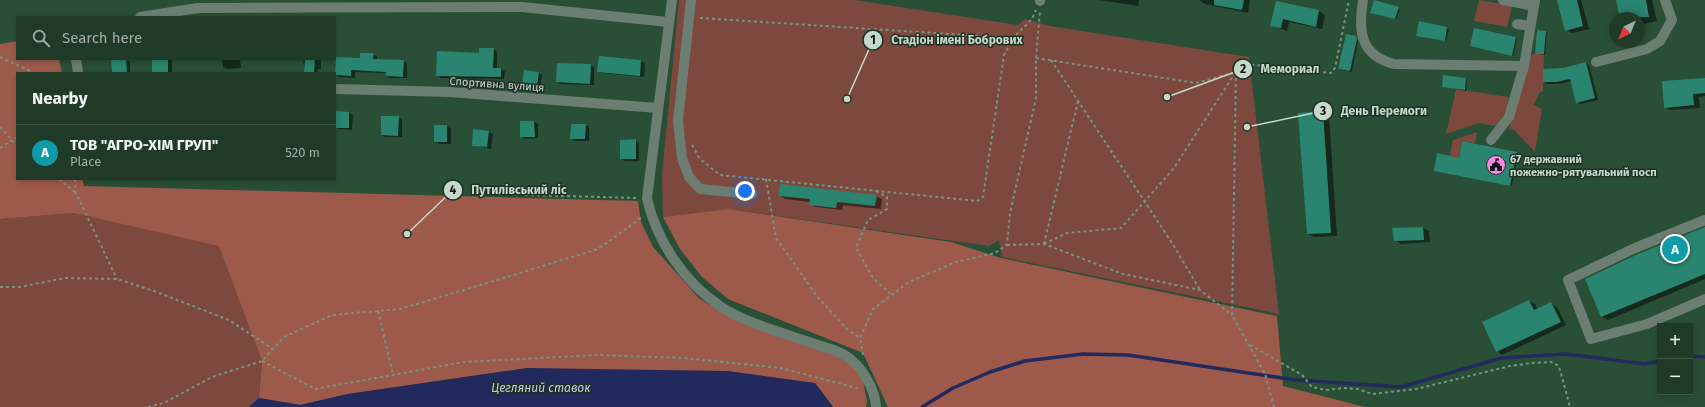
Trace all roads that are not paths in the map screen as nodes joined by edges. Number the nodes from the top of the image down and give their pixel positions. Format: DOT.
graph roads {
  1 [pos="672,0"];
  2 [pos="691,0"];
  3 [pos="1363,0"];
  4 [pos="1503,0"];
  5 [pos="1665,0"];
  6 [pos="1534,3"];
  7 [pos="146,16"];
  8 [pos="668,22"];
  9 [pos="1517,24"];
  10 [pos="1530,26"];
  11 [pos="76,60"];
  12 [pos="1596,62"];
  13 [pos="1524,66"];
  14 [pos="78,72"];
  15 [pos="336,89"];
  16 [pos="658,108"];
  17 [pos="1491,140"];
  18 [pos="752,194"];
  19 [pos="1705,220"];
  20 [pos="1705,298"];
  21 [pos="876,407"];
  1 -- 8 [label="street"];
  2 -- 18 [label="street"];
  3 -- 13 [label="street"];
  4 -- 6 [label="street"];
  5 -- 12 [label="street"];
  6 -- 10 [label="street"];
  7 -- 8 [label="street"];
  8 -- 16 [label="street"];
  9 -- 10 [label="street"];
  10 -- 13 [label="street"];
  11 -- 14 [label="street"];
  13 -- 17 [label="street"];
  15 -- 16 [label="street, Спортивна вулиця"];
  16 -- 21 [label="street"];
  19 -- 20 [label="street"];
}
